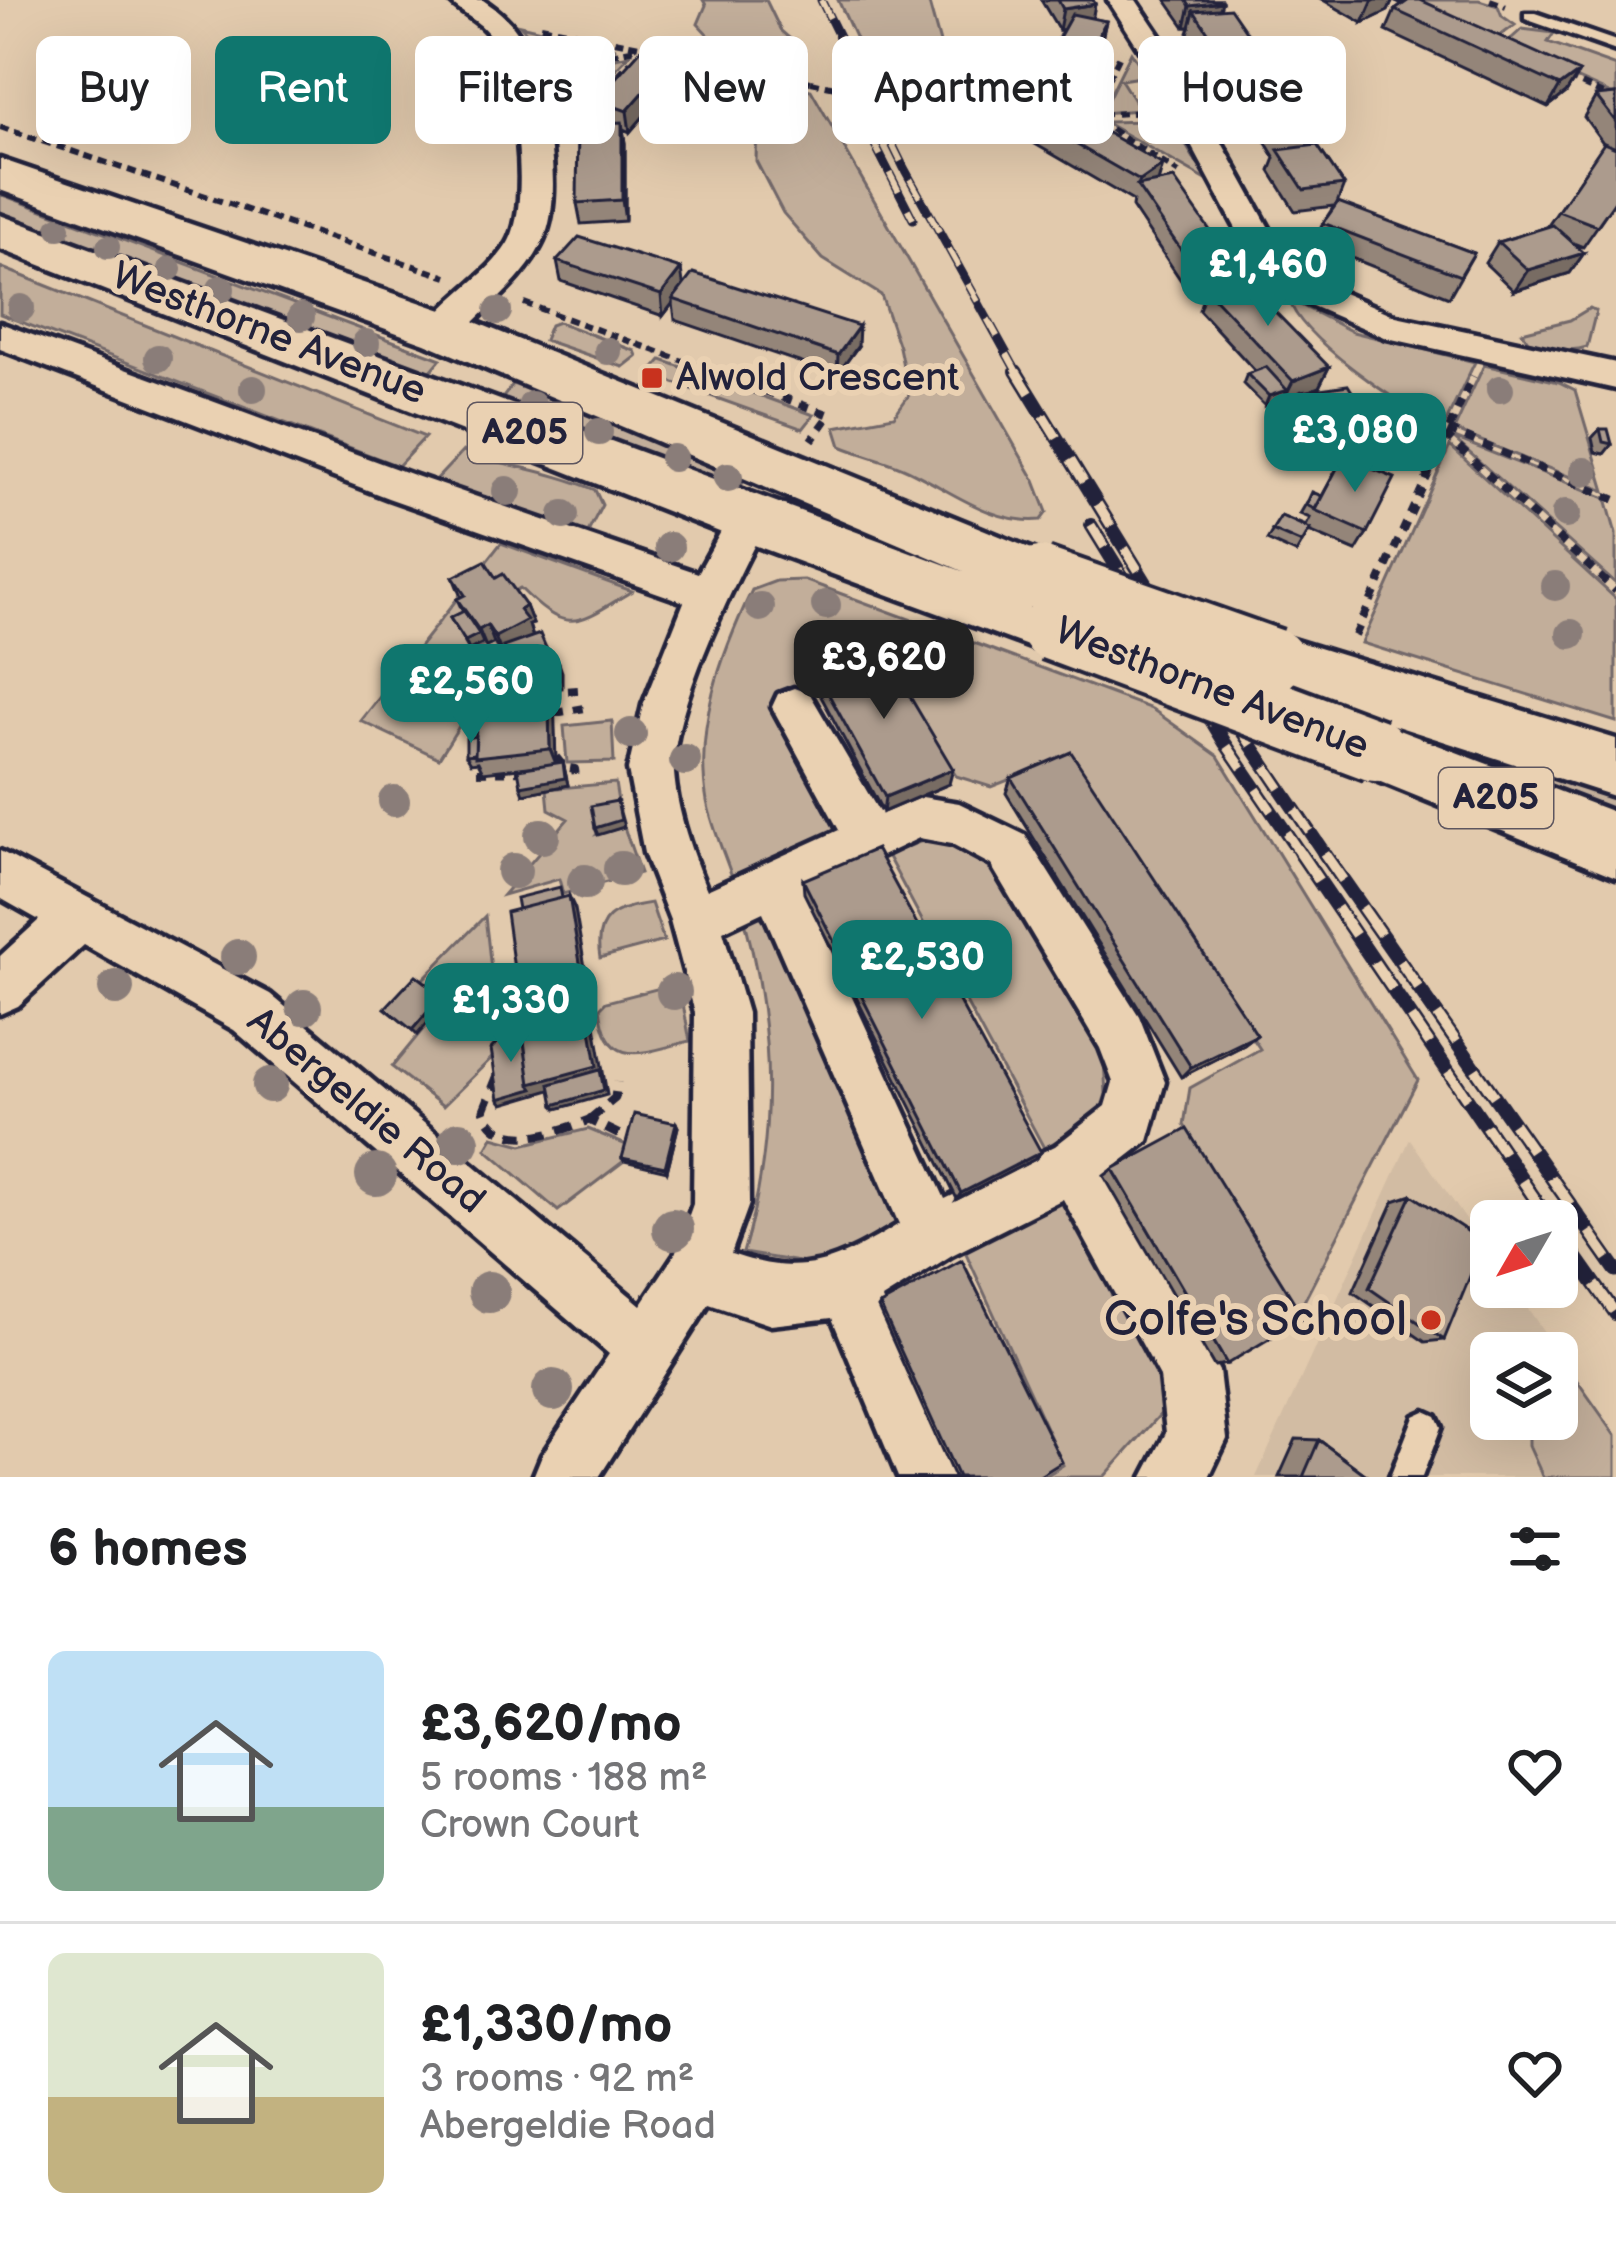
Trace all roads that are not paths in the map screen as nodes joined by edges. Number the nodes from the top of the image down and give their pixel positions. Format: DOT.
graph roads {
  1 [pos="1122,0"];
  2 [pos="475,7"];
  3 [pos="1530,16"];
  4 [pos="1616,46"];
  5 [pos="0,174"];
  6 [pos="0,231"];
  7 [pos="444,330"];
  8 [pos="0,335"];
  9 [pos="1616,376"];
  10 [pos="748,519"];
  11 [pos="708,593"];
  12 [pos="1046,604"];
  13 [pos="794,706"];
  14 [pos="1616,768"];
  15 [pos="868,839"];
  16 [pos="1616,845"];
  17 [pos="0,873"];
  18 [pos="775,884"];
  19 [pos="80,916"];
  20 [pos="695,920"];
  21 [pos="0,989"];
  22 [pos="1074,1165"];
  23 [pos="932,1234"];
  24 [pos="697,1271"];
  25 [pos="848,1288"];
  26 [pos="646,1347"];
  27 [pos="1425,1427"];
  28 [pos="564,1477"];
  29 [pos="929,1477"];
  30 [pos="1174,1477"];
  31 [pos="1406,1477"];
  1 -- 9 [label="street"];
  2 -- 7 [label="street"];
  3 -- 4 [label="lane"];
  5 -- 7 [label="highway, Westhorne Avenue / A205"];
  6 -- 10 [label="highway, Westhorne Avenue / A205"];
  7 -- 12 [label="highway, Westhorne Avenue / A205"];
  8 -- 11 [label="street"];
  10 -- 11 [label="street"];
  10 -- 12 [label="highway, Westhorne Avenue / A205"];
  11 -- 20 [label="street"];
  12 -- 14 [label="highway, Westhorne Avenue / A205, bridge"];
  12 -- 16 [label="highway, Westhorne Avenue / A205, bridge"];
  13 -- 15 [label="street"];
  15 -- 18 [label="street"];
  15 -- 22 [label="street"];
  17 -- 19 [label="street, Abergeldie Road"];
  18 -- 20 [label="street"];
  18 -- 23 [label="street"];
  19 -- 21 [label="street"];
  19 -- 26 [label="street, Abergeldie Road"];
  20 -- 24 [label="street"];
  22 -- 23 [label="street"];
  22 -- 30 [label="street"];
  23 -- 25 [label="street"];
  24 -- 25 [label="street"];
  24 -- 26 [label="street"];
  25 -- 29 [label="street"];
  26 -- 28 [label="street"];
  27 -- 31 [label="lane"];
}
